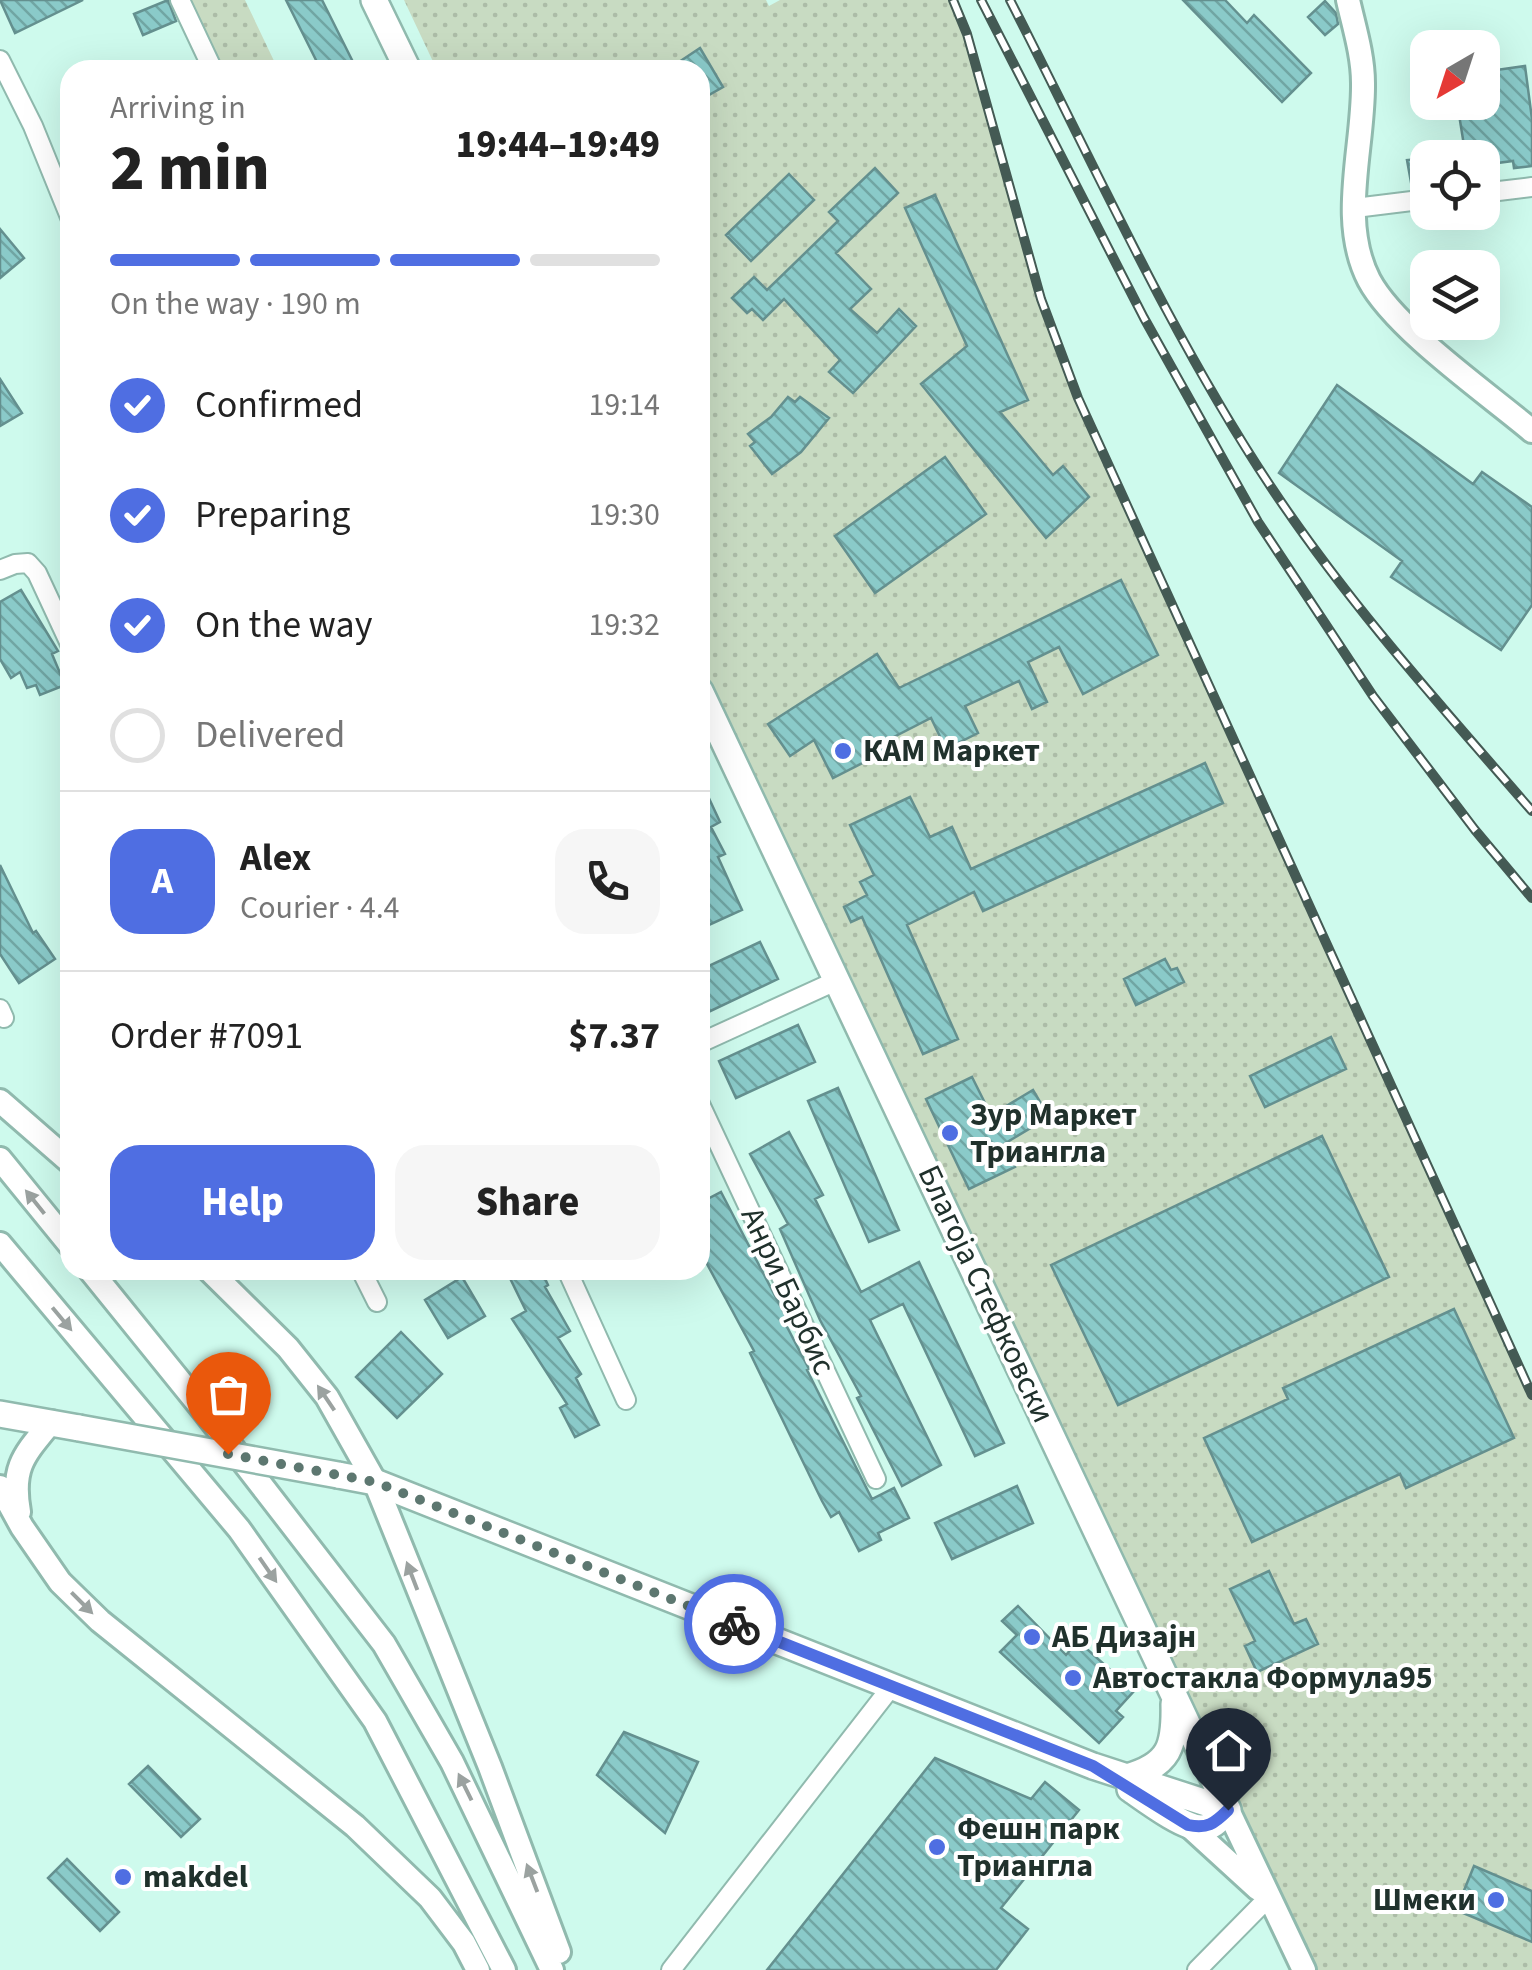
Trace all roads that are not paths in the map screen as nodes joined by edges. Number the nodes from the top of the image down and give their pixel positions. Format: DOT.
graph roads {
  1 [pos="180,0"];
  2 [pos="374,0"];
  3 [pos="1348,0"];
  4 [pos="0,60"];
  5 [pos="208,60"];
  6 [pos="403,60"];
  7 [pos="1532,187"];
  8 [pos="1500,191"];
  9 [pos="60,192"];
  10 [pos="1410,201"];
  11 [pos="1355,208"];
  12 [pos="1532,430"];
  13 [pos="0,570"];
  14 [pos="60,622"];
  15 [pos="710,712"];
  16 [pos="838,980"];
  17 [pos="710,1038"];
  18 [pos="0,1101"];
  19 [pos="710,1125"];
  20 [pos="60,1153"];
  21 [pos="0,1159"];
  22 [pos="60,1234"];
  23 [pos="0,1244"];
  24 [pos="98,1280"];
  25 [pos="219,1280"];
  26 [pos="366,1280"];
  27 [pos="572,1280"];
  28 [pos="377,1302"];
  29 [pos="626,1400"];
  30 [pos="0,1414"];
  31 [pos="52,1422"];
  32 [pos="876,1479"];
  33 [pos="375,1482"];
  34 [pos="0,1488"];
  35 [pos="22,1527"];
  36 [pos="892,1686"];
  37 [pos="1174,1694"];
  38 [pos="1093,1766"];
  39 [pos="1127,1777"];
  40 [pos="1228,1810"];
  41 [pos="1188,1825"];
  42 [pos="1268,1898"];
  43 [pos="478,1970"];
  44 [pos="504,1970"];
  45 [pos="552,1970"];
  46 [pos="565,1970"];
  47 [pos="671,1970"];
  48 [pos="1197,1970"];
  49 [pos="1304,1970"];
  1 -- 5 [label="street"];
  2 -- 6 [label="main road"];
  3 -- 11 [label="street"];
  4 -- 9 [label="street"];
  7 -- 8 [label="street"];
  10 -- 11 [label="street"];
  11 -- 12 [label="street"];
  13 -- 14 [label="street"];
  15 -- 16 [label="main road, Благоја Стефковски"];
  16 -- 17 [label="street"];
  16 -- 37 [label="main road, Благоја Стефковски"];
  18 -- 20 [label="street"];
  19 -- 32 [label="street, Анри Барбис"];
  22 -- 21 [label="street, one-way"];
  23 -- 44 [label="street, one-way"];
  45 -- 24 [label="street, one-way"];
  33 -- 25 [label="street, one-way"];
  26 -- 28 [label="street"];
  27 -- 29 [label="street"];
  30 -- 31 [label="main road"];
  31 -- 33 [label="main road, bridge"];
  31 -- 35 [label="street"];
  33 -- 36 [label="main road"];
  46 -- 33 [label="street, one-way"];
  34 -- 35 [label="street"];
  35 -- 43 [label="street, one-way"];
  36 -- 38 [label="main road"];
  36 -- 47 [label="street"];
  37 -- 39 [label="main road"];
  37 -- 40 [label="main road, Благоја Стефковски"];
  38 -- 39 [label="main road"];
  38 -- 41 [label="main road"];
  39 -- 40 [label="main road"];
  40 -- 41 [label="main road"];
  40 -- 42 [label="street, Благоја Стефковски"];
  41 -- 42 [label="street"];
  42 -- 48 [label="street"];
  42 -- 49 [label="street, Благоја Стефковски"];
}
